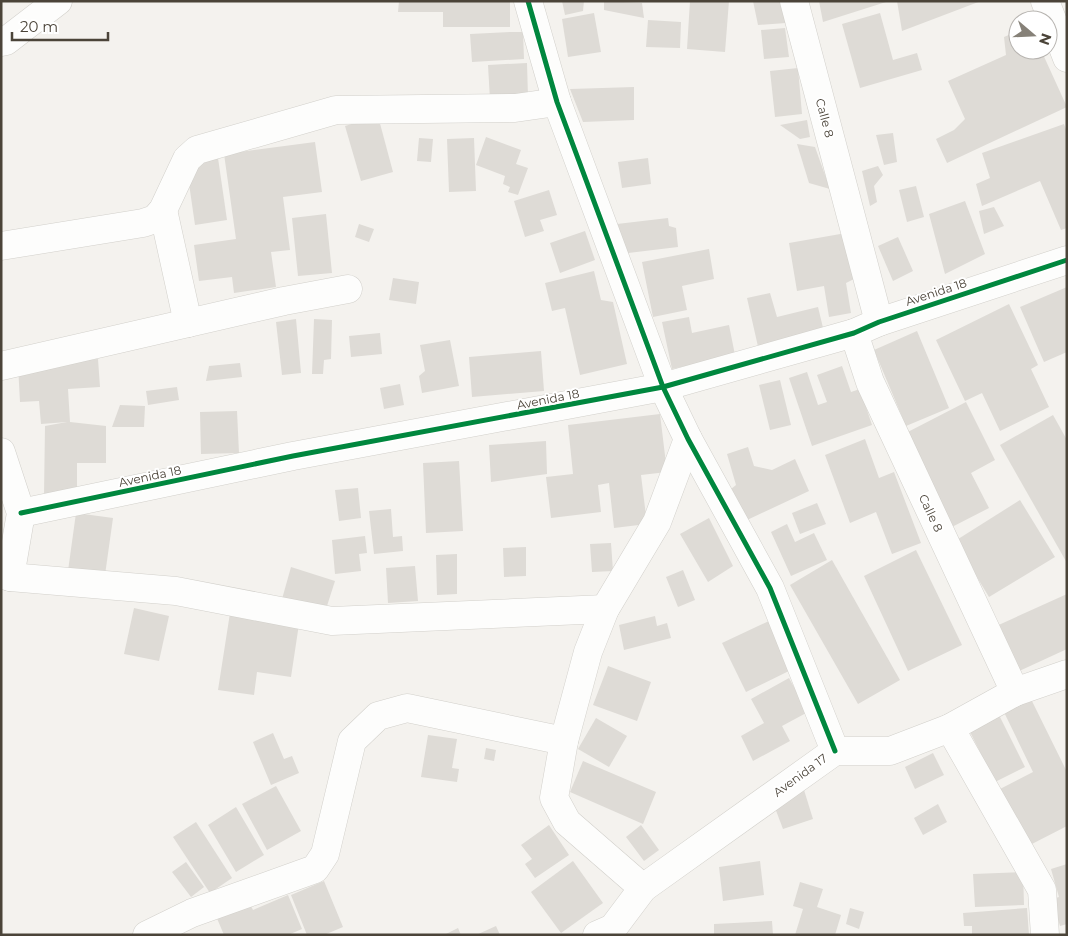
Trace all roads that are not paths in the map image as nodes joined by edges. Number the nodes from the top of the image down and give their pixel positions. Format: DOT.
graph roads {
  1 [pos="58,1"];
  2 [pos="528,1"];
  3 [pos="794,1"];
  4 [pos="1045,1"];
  5 [pos="1,42"];
  6 [pos="1067,58"];
  7 [pos="557,102"];
  8 [pos="163,210"];
  9 [pos="1,246"];
  10 [pos="1067,260"];
  11 [pos="348,289"];
  12 [pos="879,322"];
  13 [pos="188,323"];
  14 [pos="854,333"];
  15 [pos="1,366"];
  16 [pos="662,388"];
  17 [pos="688,439"];
  18 [pos="1,452"];
  19 [pos="21,513"];
  20 [pos="6,576"];
  21 [pos="605,609"];
  22 [pos="1067,674"];
  23 [pos="1014,692"];
  24 [pos="950,728"];
  25 [pos="564,741"];
  26 [pos="835,751"];
  27 [pos="643,888"];
  28 [pos="147,935"];
  29 [pos="597,935"];
  30 [pos="1045,935"];
  1 -- 5 [label="street"];
  2 -- 7 [label="street"];
  3 -- 12 [label="street, Calle 8"];
  4 -- 6 [label="street"];
  7 -- 8 [label="street"];
  7 -- 16 [label="street"];
  8 -- 9 [label="street"];
  8 -- 13 [label="street"];
  10 -- 12 [label="street, Avenida 18"];
  11 -- 13 [label="street"];
  12 -- 14 [label="street, Avenida 18"];
  13 -- 15 [label="street"];
  14 -- 16 [label="street, Avenida 18"];
  14 -- 23 [label="street, Calle 8"];
  16 -- 17 [label="street"];
  16 -- 19 [label="street, Avenida 18"];
  17 -- 21 [label="street"];
  17 -- 26 [label="street"];
  18 -- 19 [label="street"];
  19 -- 20 [label="street"];
  20 -- 21 [label="street"];
  21 -- 25 [label="street"];
  22 -- 23 [label="street, Avenida 17"];
  23 -- 24 [label="street, Avenida 17"];
  24 -- 26 [label="street, Avenida 17"];
  24 -- 30 [label="street"];
  25 -- 27 [label="street"];
  25 -- 28 [label="street"];
  26 -- 27 [label="street, Avenida 17"];
  27 -- 29 [label="street, Avenida 17"];
}
